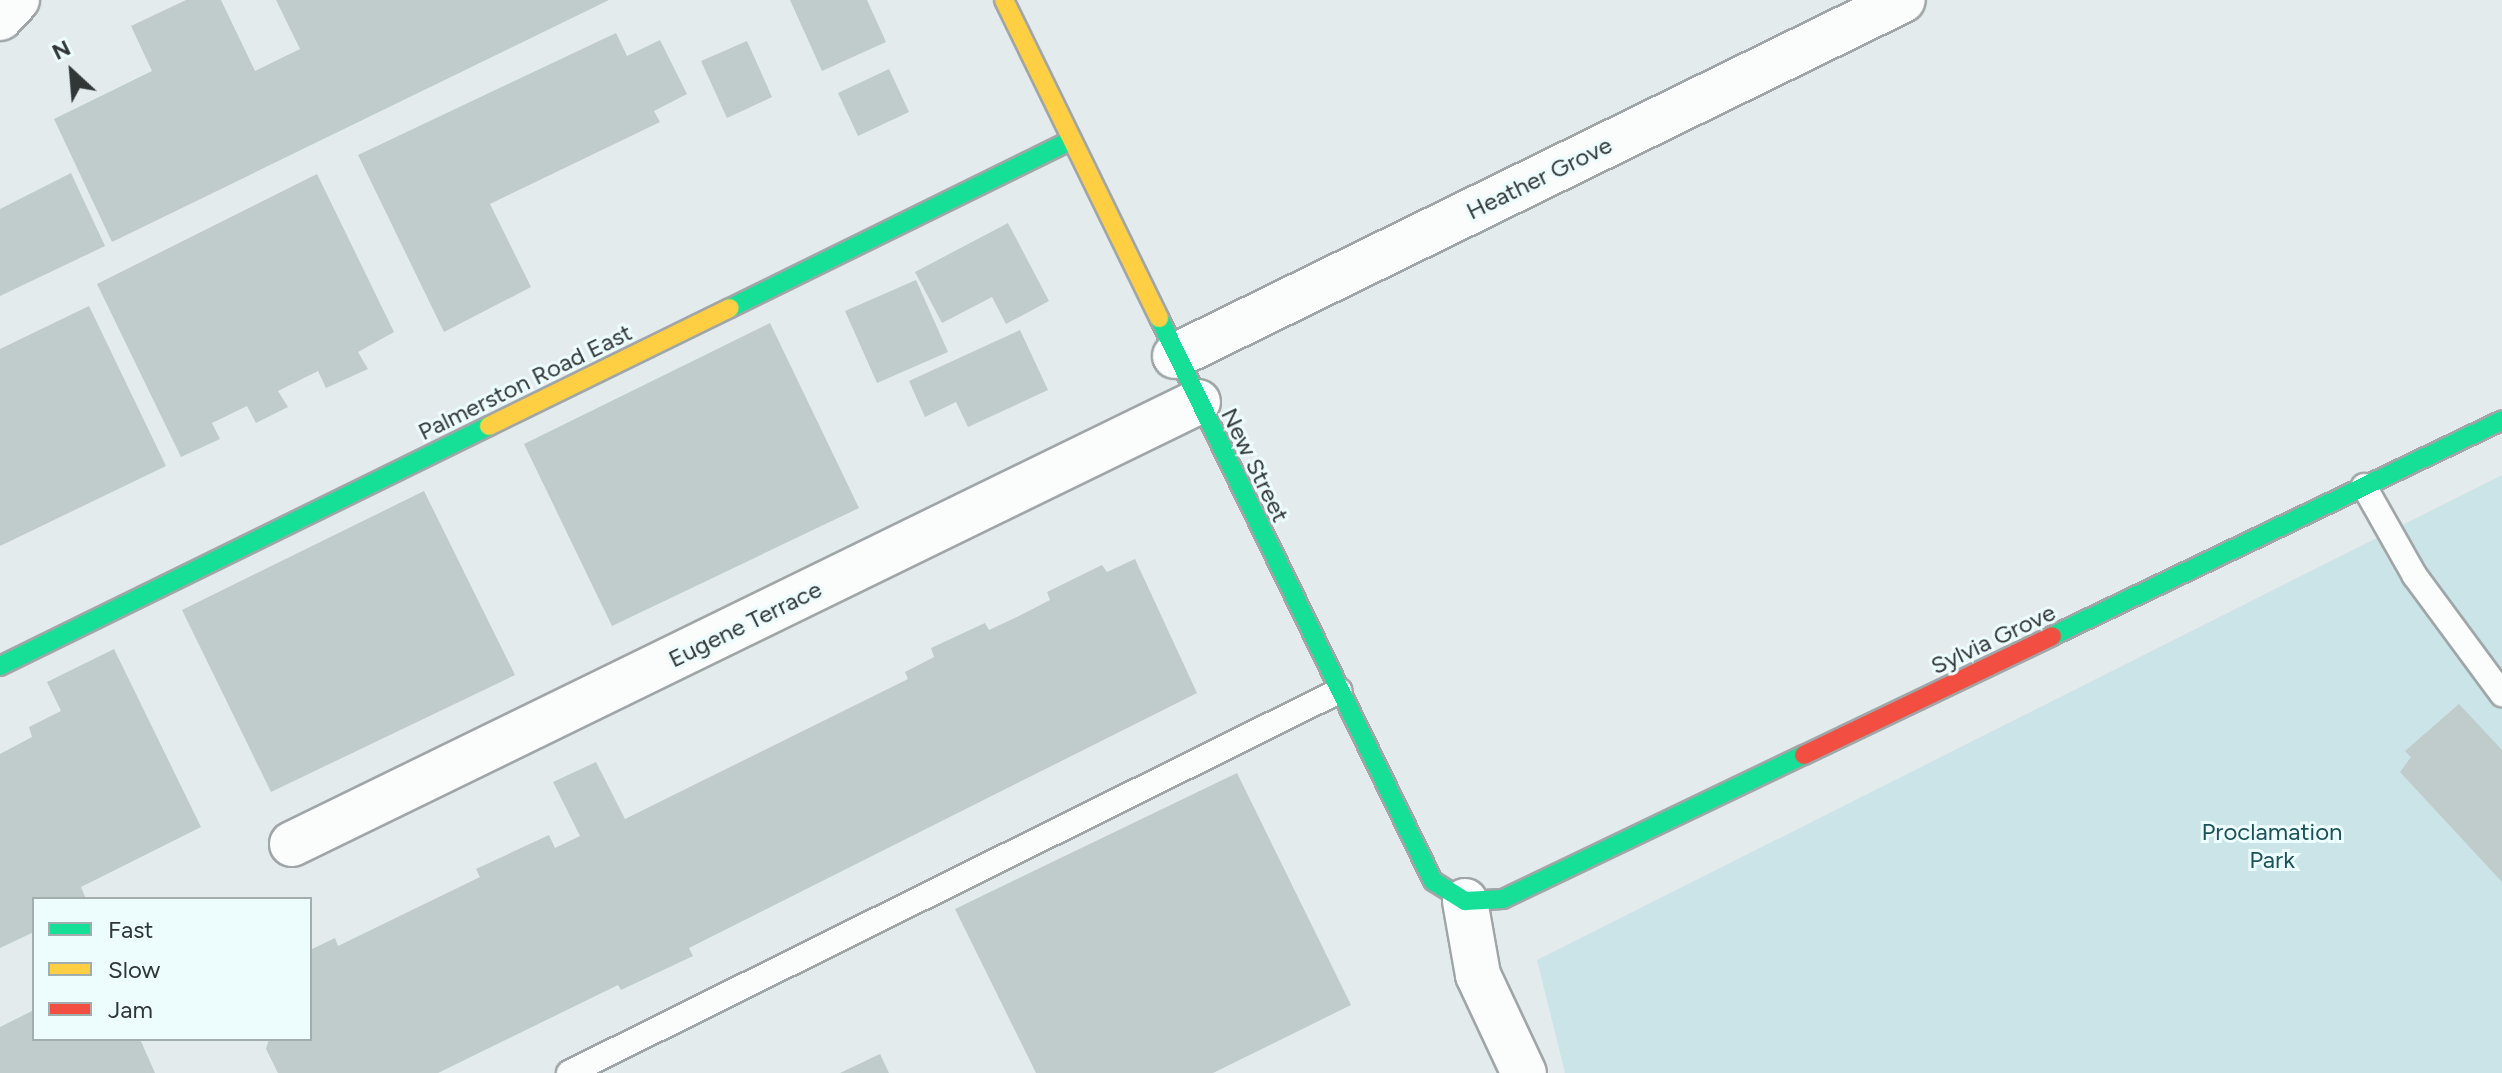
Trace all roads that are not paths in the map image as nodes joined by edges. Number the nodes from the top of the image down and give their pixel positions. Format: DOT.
graph roads {
  1 [pos="17,0"];
  2 [pos="1004,0"];
  3 [pos="1903,0"];
  4 [pos="0,18"];
  5 [pos="1072,140"];
  6 [pos="1175,356"];
  7 [pos="1198,402"];
  8 [pos="2502,420"];
  9 [pos="2364,486"];
  10 [pos="0,666"];
  11 [pos="1339,691"];
  12 [pos="2502,694"];
  13 [pos="292,844"];
  14 [pos="1484,900"];
  15 [pos="569,1073"];
  16 [pos="1524,1073"];
  1 -- 4 [label="street"];
  2 -- 5 [label="street, New Street"];
  3 -- 6 [label="street, Heather Grove"];
  5 -- 6 [label="street, New Street"];
  5 -- 10 [label="street, Palmerston Road East"];
  6 -- 7 [label="street, New Street"];
  7 -- 11 [label="street, New Street"];
  7 -- 13 [label="street, Eugene Terrace"];
  8 -- 9 [label="street, Sylvia Grove"];
  9 -- 12 [label="lane"];
  9 -- 14 [label="street, Sylvia Grove"];
  11 -- 14 [label="street, New Street"];
  11 -- 15 [label="lane"];
  14 -- 16 [label="street"];
}
